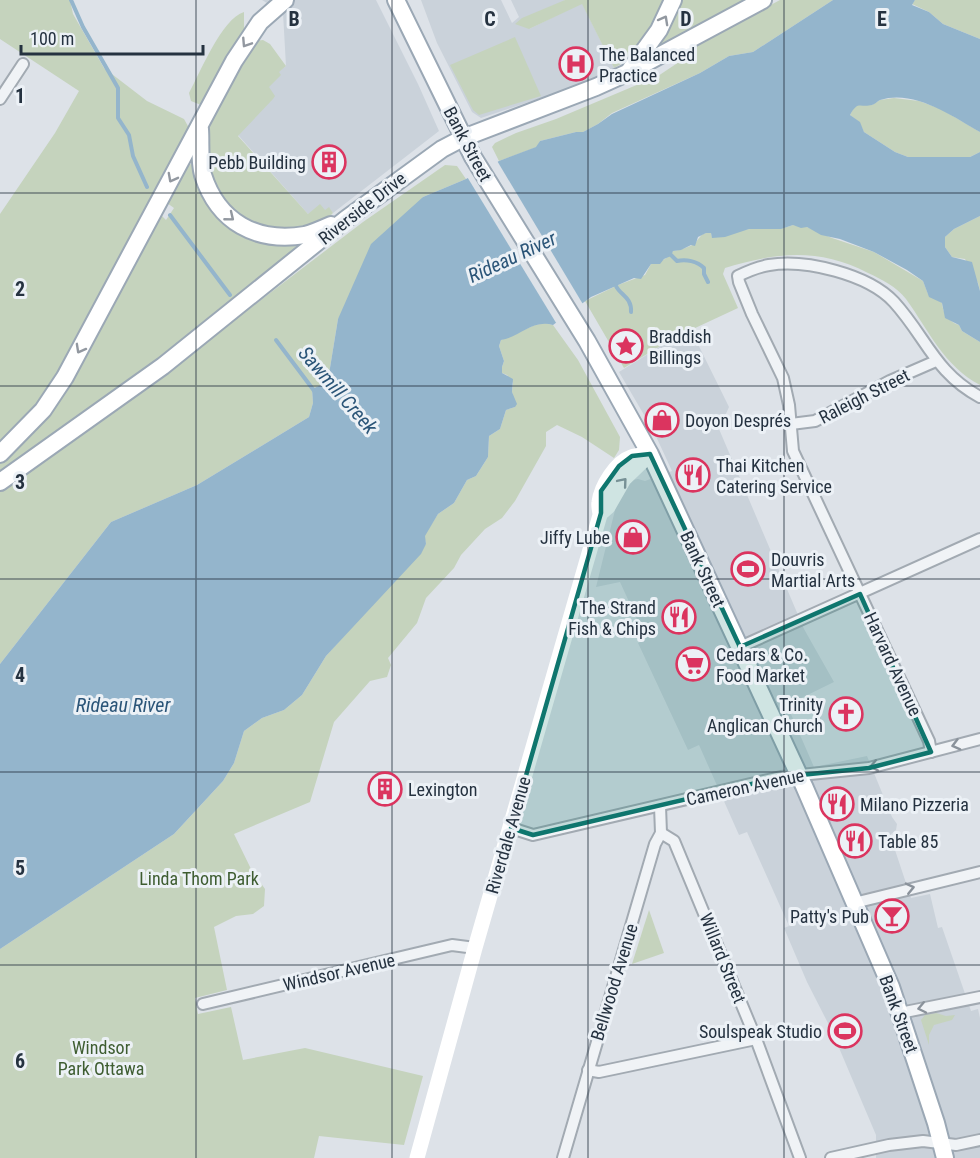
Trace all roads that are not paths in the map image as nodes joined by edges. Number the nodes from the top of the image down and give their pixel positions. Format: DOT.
graph roads {
  1 [pos="285,0"];
  2 [pos="673,0"];
  3 [pos="762,0"];
  4 [pos="399,3"];
  5 [pos="23,64"];
  6 [pos="627,73"];
  7 [pos="0,99"];
  8 [pos="200,126"];
  9 [pos="463,138"];
  10 [pos="346,219"];
  11 [pos="936,361"];
  12 [pos="980,397"];
  13 [pos="791,424"];
  14 [pos="0,454"];
  15 [pos="650,454"];
  16 [pos="0,482"];
  17 [pos="980,539"];
  18 [pos="860,594"];
  19 [pos="740,647"];
  20 [pos="980,739"];
  21 [pos="931,752"];
  22 [pos="798,774"];
  23 [pos="660,806"];
  24 [pos="511,828"];
  25 [pos="661,833"];
  26 [pos="980,872"];
  27 [pos="854,903"];
  28 [pos="475,948"];
  29 [pos="980,997"];
  30 [pos="203,1004"];
  31 [pos="900,1013"];
  32 [pos="756,1039"];
  33 [pos="588,1070"];
  34 [pos="980,1140"];
  35 [pos="941,1141"];
  36 [pos="417,1158"];
  37 [pos="563,1158"];
  38 [pos="800,1158"];
  39 [pos="831,1158"];
  40 [pos="945,1158"];
  1 -- 8 [label="main road, one-way"];
  6 -- 2 [label="main road, one-way"];
  3 -- 6 [label="main road, Riverside Drive"];
  4 -- 9 [label="main road, Bank Street"];
  5 -- 7 [label="street"];
  6 -- 9 [label="main road, Riverside Drive"];
  8 -- 10 [label="main road, one-way"];
  8 -- 14 [label="main road, one-way"];
  9 -- 10 [label="main road, Riverside Drive"];
  9 -- 15 [label="main road, Bank Street"];
  10 -- 16 [label="main road, Riverside Drive"];
  11 -- 12 [label="street"];
  11 -- 13 [label="street, Raleigh Street"];
  11 -- 13 [label="street, Harvard Avenue"];
  13 -- 18 [label="street, Harvard Avenue"];
  15 -- 19 [label="main road, Bank Street"];
  15 -- 24 [label="street, Riverdale Avenue"];
  17 -- 18 [label="street"];
  18 -- 19 [label="street"];
  18 -- 21 [label="street, Harvard Avenue"];
  19 -- 22 [label="main road, Bank Street"];
  20 -- 21 [label="street, Cameron Avenue, one-way"];
  21 -- 22 [label="street, Cameron Avenue, one-way"];
  22 -- 23 [label="street, Cameron Avenue"];
  22 -- 27 [label="main road, Bank Street"];
  23 -- 24 [label="street, Cameron Avenue"];
  23 -- 25 [label="street, Bellwood Avenue"];
  24 -- 28 [label="street, Riverdale Avenue"];
  25 -- 32 [label="street, Willard Street"];
  25 -- 33 [label="street, Bellwood Avenue"];
  27 -- 26 [label="street, one-way"];
  27 -- 31 [label="main road, Bank Street"];
  28 -- 30 [label="street, Windsor Avenue"];
  28 -- 36 [label="street, Riverdale Avenue"];
  29 -- 31 [label="street, one-way"];
  31 -- 35 [label="main road, Bank Street"];
  32 -- 33 [label="street"];
  32 -- 38 [label="street, Willard Street"];
  33 -- 37 [label="street, Bellwood Avenue"];
  34 -- 35 [label="street"];
  35 -- 39 [label="street"];
  35 -- 40 [label="main road, Bank Street"];
}
